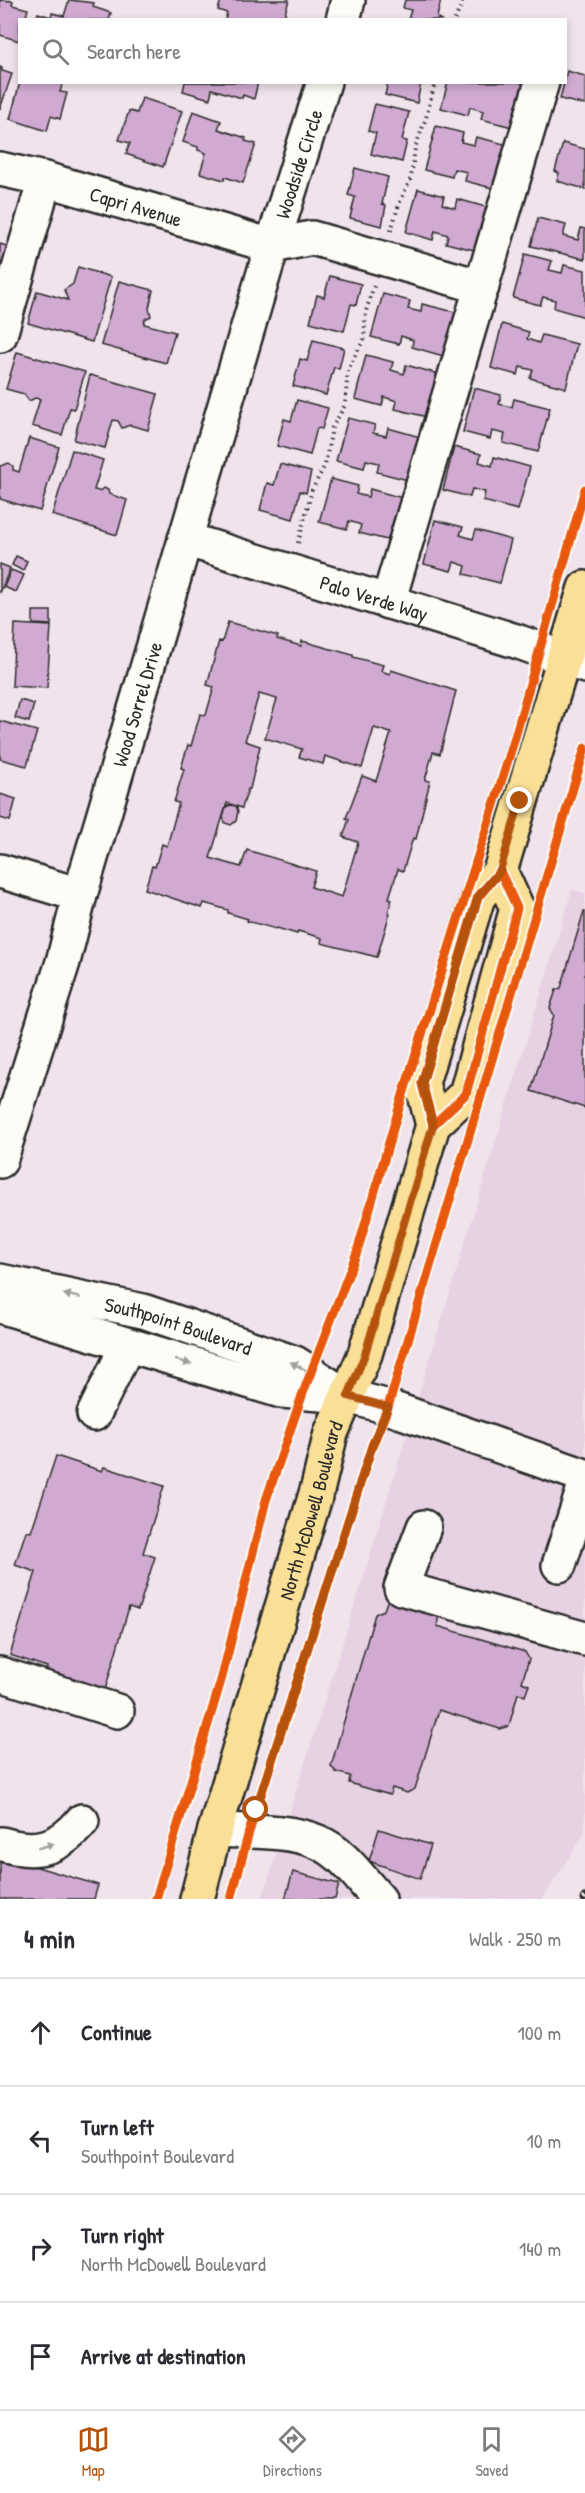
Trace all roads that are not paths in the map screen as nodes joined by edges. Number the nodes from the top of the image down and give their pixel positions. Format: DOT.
graph roads {
  1 [pos="348,0"];
  2 [pos="344,18"];
  3 [pos="323,84"];
  4 [pos="541,84"];
  5 [pos="0,169"];
  6 [pos="45,178"];
  7 [pos="272,246"];
  8 [pos="482,287"];
  9 [pos="0,335"];
  10 [pos="185,539"];
  11 [pos="585,588"];
  12 [pos="388,602"];
  13 [pos="574,662"];
  14 [pos="0,871"];
  15 [pos="500,871"];
  16 [pos="80,896"];
  17 [pos="433,1125"];
  18 [pos="0,1161"];
  19 [pos="0,1281"];
  20 [pos="0,1306"];
  21 [pos="127,1346"];
  22 [pos="348,1396"];
  23 [pos="94,1414"];
  24 [pos="585,1476"];
  25 [pos="585,1485"];
  26 [pos="424,1527"];
  27 [pos="560,1565"];
  28 [pos="585,1639"];
  29 [pos="0,1674"];
  30 [pos="117,1711"];
  31 [pos="82,1821"];
  32 [pos="215,1830"];
  33 [pos="2,1844"];
  34 [pos="198,1899"];
  35 [pos="379,1899"];
  1 -- 2 [label="street"];
  3 -- 7 [label="street, Woodside Circle"];
  4 -- 8 [label="street"];
  5 -- 6 [label="street, Capri Avenue"];
  6 -- 7 [label="street, Capri Avenue"];
  6 -- 9 [label="street"];
  7 -- 8 [label="street"];
  7 -- 10 [label="street, Wood Sorrel Drive"];
  8 -- 12 [label="street"];
  10 -- 12 [label="street, Palo Verde Way"];
  10 -- 16 [label="street, Wood Sorrel Drive"];
  11 -- 13 [label="main road"];
  12 -- 13 [label="street, Palo Verde Way"];
  13 -- 15 [label="main road"];
  14 -- 16 [label="street"];
  15 -- 17 [label="main road"];
  15 -- 17 [label="main road"];
  16 -- 18 [label="street, Wood Sorrel Drive"];
  17 -- 22 [label="main road, North McDowell Boulevard"];
  22 -- 19 [label="street, Southpoint Boulevard, one-way"];
  20 -- 21 [label="street, Southpoint Boulevard"];
  21 -- 22 [label="street, Southpoint Boulevard, one-way"];
  21 -- 23 [label="street"];
  22 -- 24 [label="street, Southpoint Boulevard"];
  22 -- 32 [label="main road, North McDowell Boulevard"];
  25 -- 27 [label="street"];
  26 -- 28 [label="street"];
  29 -- 30 [label="street"];
  33 -- 31 [label="street, one-way"];
  32 -- 34 [label="main road, North McDowell Boulevard"];
  32 -- 35 [label="street"];
}
